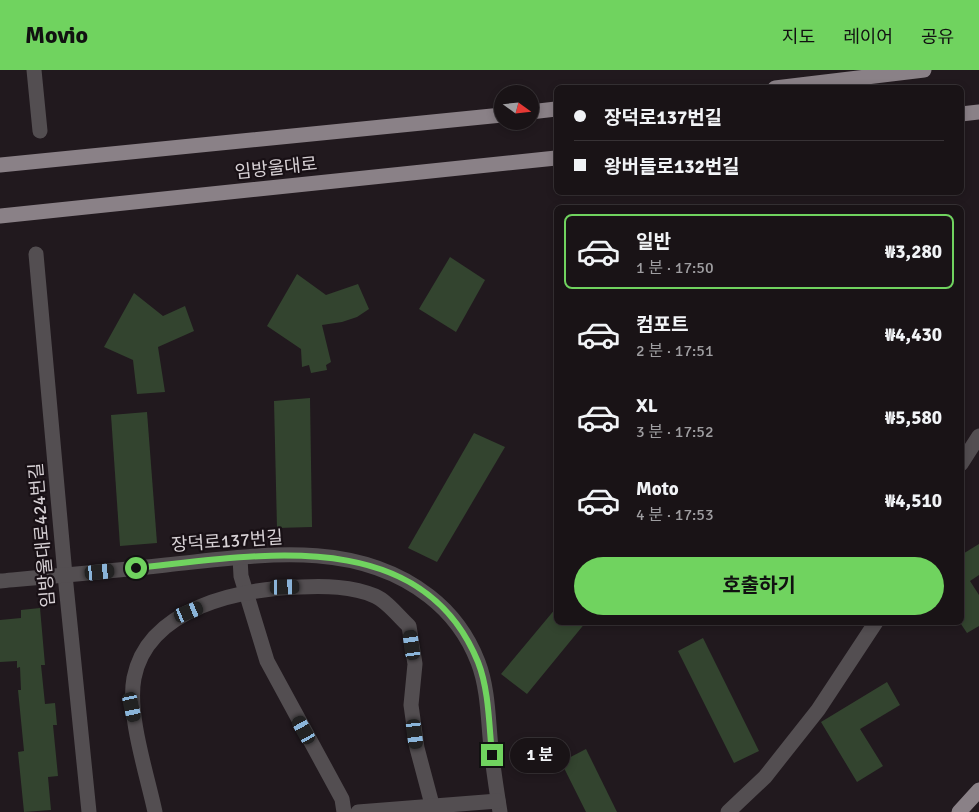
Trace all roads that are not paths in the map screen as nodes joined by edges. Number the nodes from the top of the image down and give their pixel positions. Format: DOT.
graph roads {
  1 [pos="34,70"];
  2 [pos="924,70"];
  3 [pos="799,85"];
  4 [pos="554,109"];
  5 [pos="539,111"];
  6 [pos="979,112"];
  7 [pos="964,114"];
  8 [pos="494,115"];
  9 [pos="40,131"];
  10 [pos="554,158"];
  11 [pos="0,164"];
  12 [pos="0,216"];
  13 [pos="36,254"];
  14 [pos="979,436"];
  15 [pos="964,459"];
  16 [pos="240,558"];
  17 [pos="65,575"];
  18 [pos="0,581"];
  19 [pos="246,592"];
  20 [pos="874,625"];
  21 [pos="979,790"];
  22 [pos="499,806"];
  23 [pos="433,809"];
  24 [pos="89,812"];
  25 [pos="154,812"];
  26 [pos="344,812"];
  27 [pos="358,812"];
  28 [pos="728,812"];
  29 [pos="959,812"];
  1 -- 9 [label="street"];
  2 -- 3 [label="main road"];
  4 -- 5 [label="main road"];
  6 -- 7 [label="main road"];
  8 -- 11 [label="main road, 임방울대로"];
  10 -- 12 [label="main road, 임방울대로"];
  13 -- 17 [label="street, 임방울대로424번길"];
  14 -- 15 [label="street"];
  16 -- 17 [label="street, 장덕로137번길"];
  16 -- 19 [label="street"];
  16 -- 22 [label="street, 장덕로137번길"];
  17 -- 18 [label="street, 장덕로137번길"];
  17 -- 24 [label="street, 임방울대로424번길"];
  19 -- 23 [label="street"];
  19 -- 25 [label="street"];
  19 -- 26 [label="street"];
  20 -- 28 [label="street"];
  21 -- 29 [label="main road"];
  22 -- 23 [label="street"];
  23 -- 27 [label="street"];
}
